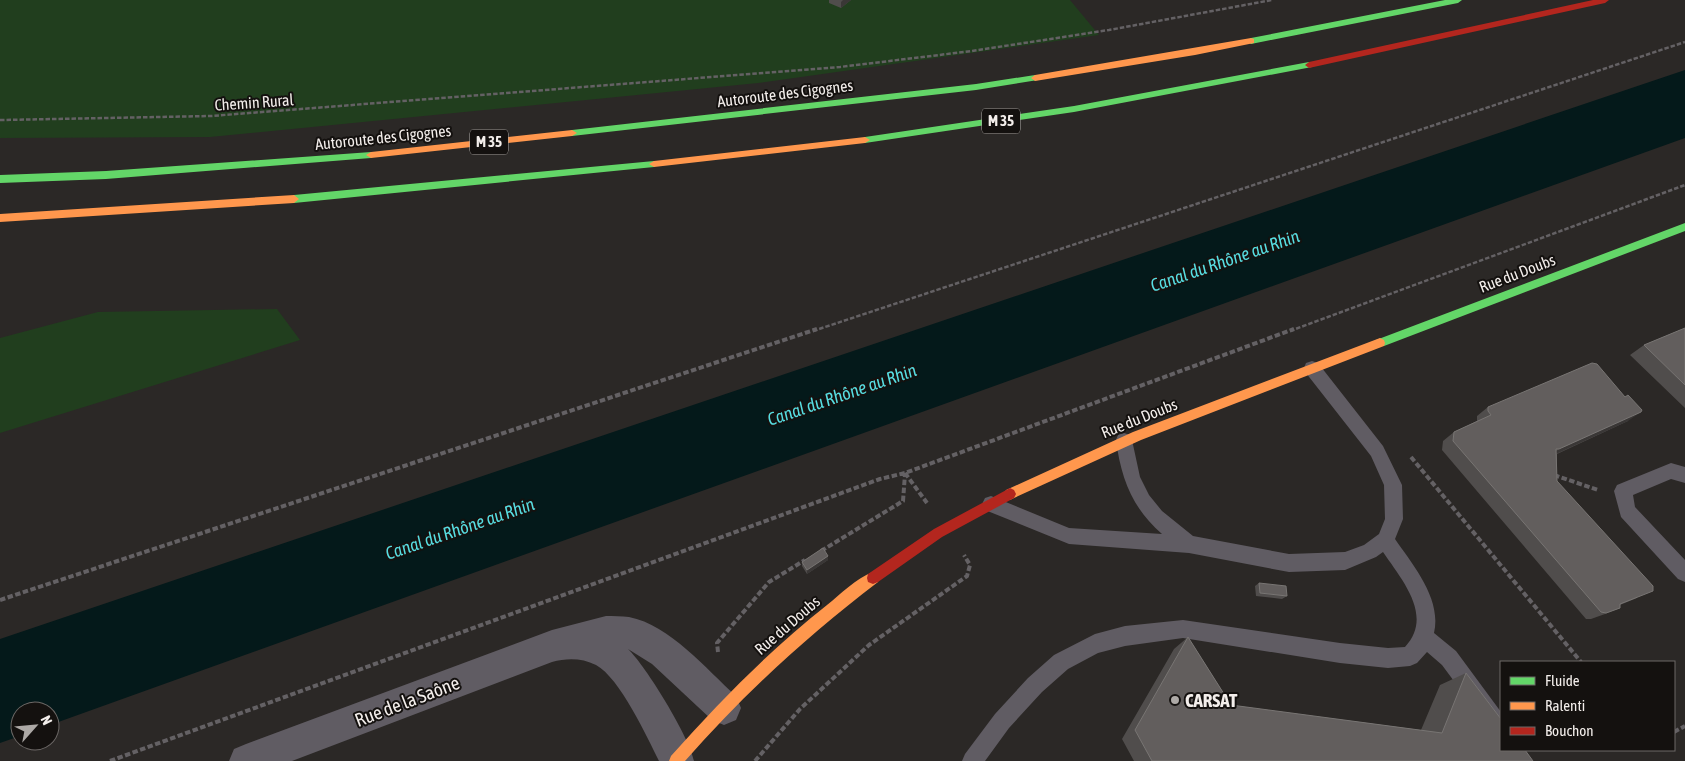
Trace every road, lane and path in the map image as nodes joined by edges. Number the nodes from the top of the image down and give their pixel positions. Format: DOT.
graph roads {
  1 [pos="1272,0"];
  2 [pos="1458,0"];
  3 [pos="1605,0"];
  4 [pos="1685,42"];
  5 [pos="0,120"];
  6 [pos="0,179"];
  7 [pos="1685,185"];
  8 [pos="0,218"];
  9 [pos="1685,227"];
  10 [pos="1312,368"];
  11 [pos="1124,440"];
  12 [pos="1406,451"];
  13 [pos="905,473"];
  14 [pos="1553,475"];
  15 [pos="1685,475"];
  16 [pos="1624,499"];
  17 [pos="991,504"];
  18 [pos="946,528"];
  19 [pos="1385,540"];
  20 [pos="1189,544"];
  21 [pos="819,552"];
  22 [pos="811,557"];
  23 [pos="970,565"];
  24 [pos="1685,573"];
  25 [pos="0,600"];
  26 [pos="1424,638"];
  27 [pos="569,642"];
  28 [pos="1580,661"];
  29 [pos="724,708"];
  30 [pos="1500,727"];
  31 [pos="677,760"];
  32 [pos="110,761"];
  33 [pos="246,761"];
  34 [pos="755,761"];
  35 [pos="972,761"];
  1 -- 5 [label="path, Chemin Rural"];
  2 -- 6 [label="main road, Autoroute des Cigognes / M 35"];
  3 -- 8 [label="main road, M 35"];
  4 -- 25 [label="path"];
  7 -- 13 [label="path"];
  9 -- 10 [label="main road, Rue du Doubs"];
  10 -- 11 [label="main road, Rue du Doubs"];
  10 -- 19 [label="lane"];
  11 -- 17 [label="main road, Rue du Doubs"];
  11 -- 20 [label="lane"];
  12 -- 28 [label="path"];
  13 -- 18 [label="path"];
  13 -- 21 [label="path"];
  13 -- 32 [label="path"];
  14 -- 16 [label="path"];
  15 -- 16 [label="lane"];
  16 -- 24 [label="lane"];
  17 -- 18 [label="main road, Rue du Doubs"];
  17 -- 20 [label="lane"];
  18 -- 29 [label="main road, Rue du Doubs"];
  19 -- 20 [label="lane"];
  19 -- 26 [label="lane"];
  22 -- 29 [label="path"];
  23 -- 34 [label="path"];
  26 -- 30 [label="lane"];
  26 -- 35 [label="lane"];
  27 -- 29 [label="street, Rue de la Saône"];
  27 -- 31 [label="street, Rue de la Saône"];
  27 -- 33 [label="street, Rue de la Saône"];
  29 -- 31 [label="main road, Rue du Doubs"];
}
